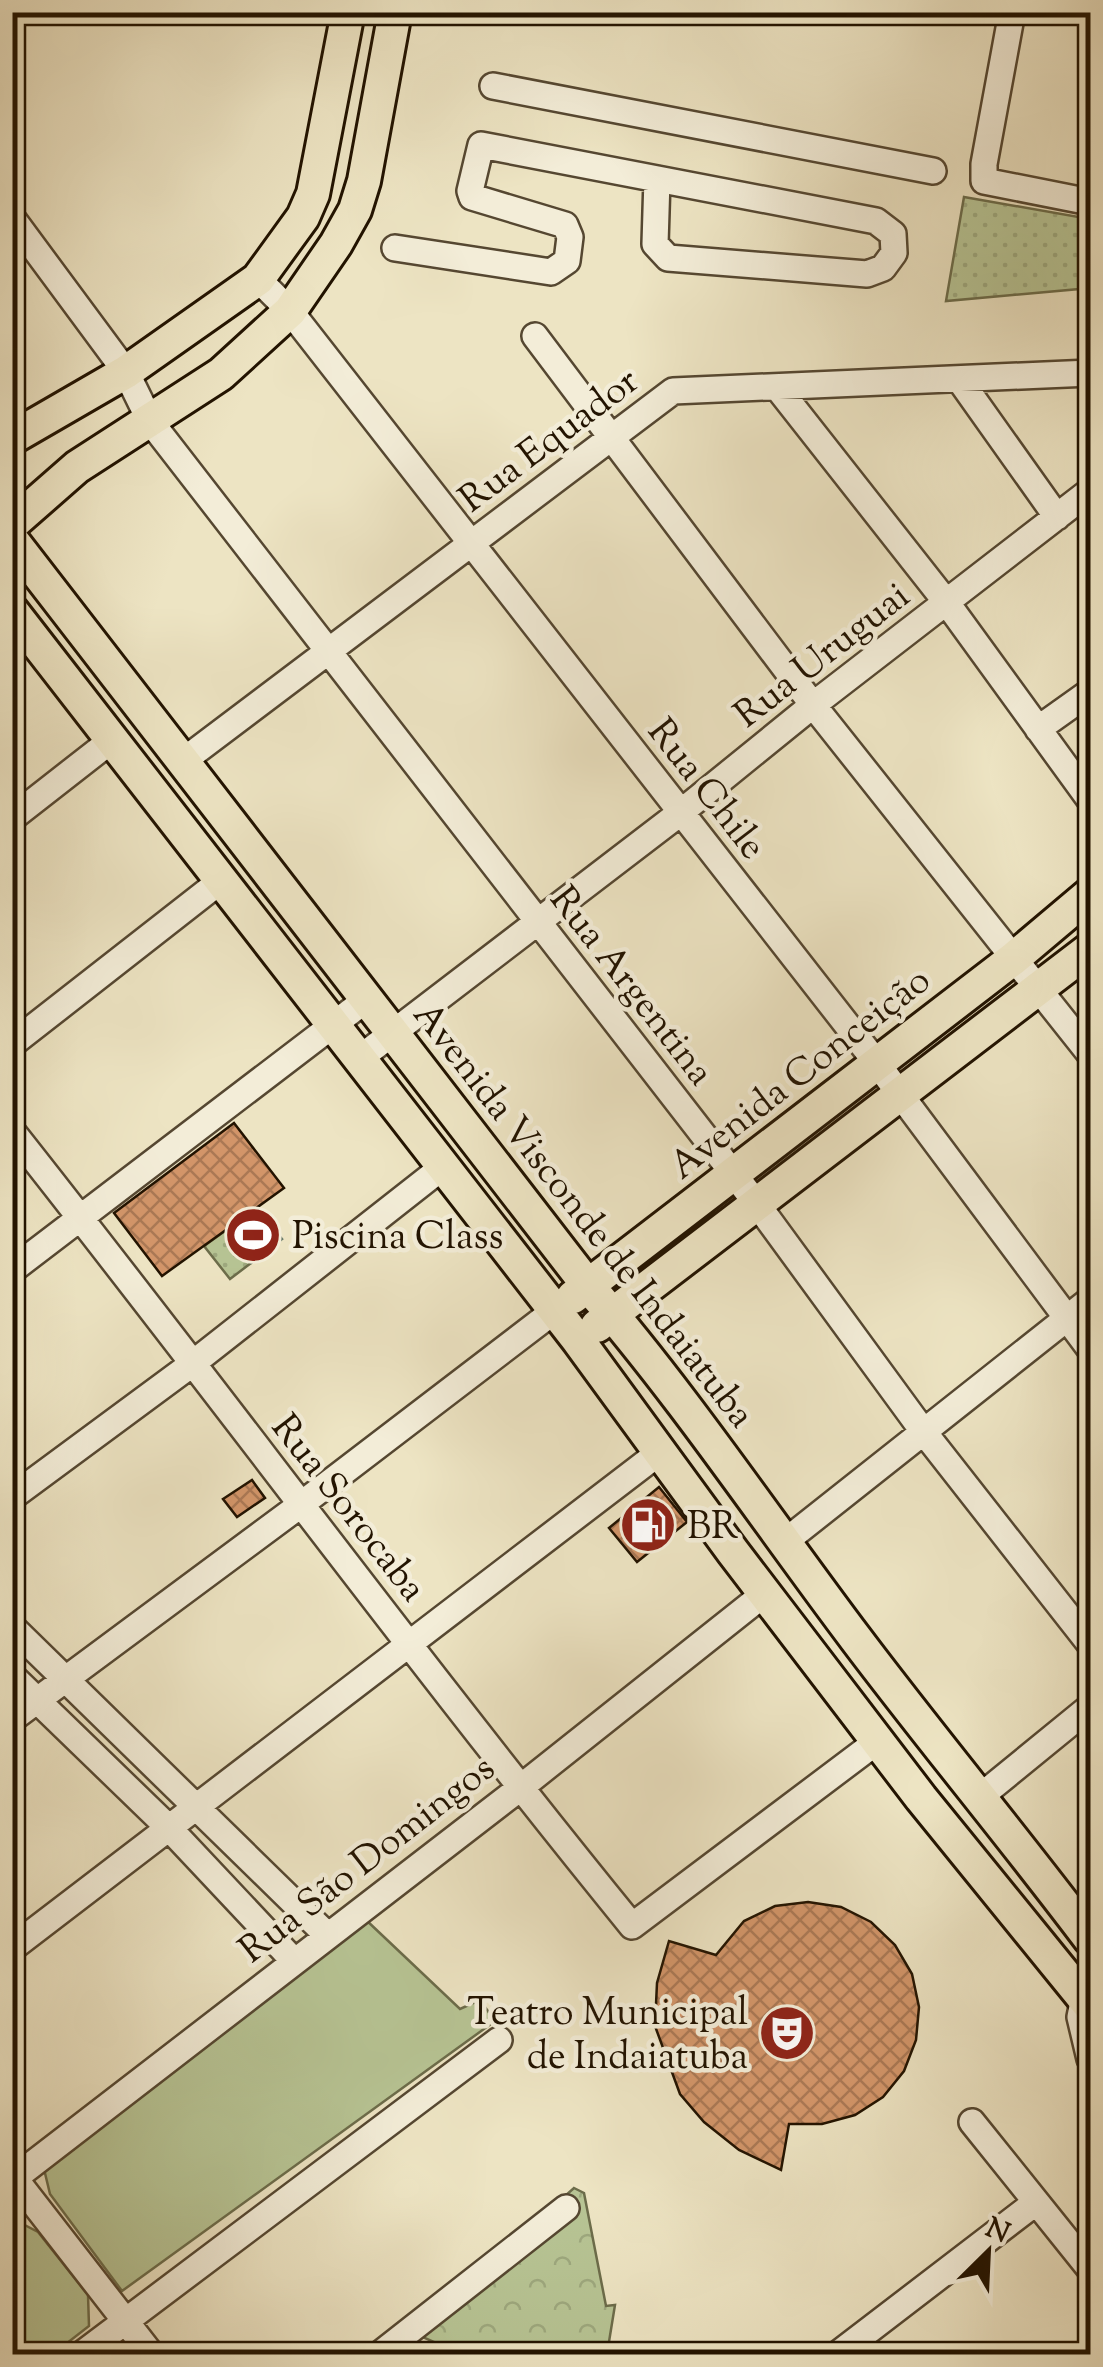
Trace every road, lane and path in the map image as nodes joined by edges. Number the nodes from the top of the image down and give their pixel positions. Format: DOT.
graph roads {
  1 [pos="348,12"];
  2 [pos="396,12"];
  3 [pos="1012,12"];
  4 [pos="493,86"];
  5 [pos="933,170"];
  6 [pos="658,179"];
  7 [pos="1090,202"];
  8 [pos="12,218"];
  9 [pos="395,248"];
  10 [pos="258,279"];
  11 [pos="290,311"];
  12 [pos="535,336"];
  13 [pos="126,372"];
  14 [pos="1090,374"];
  15 [pos="958,379"];
  16 [pos="777,387"];
  17 [pos="150,421"];
  18 [pos="12,438"];
  19 [pos="612,438"];
  20 [pos="1090,491"];
  21 [pos="1056,517"];
  22 [pos="12,524"];
  23 [pos="12,540"];
  24 [pos="471,544"];
  25 [pos="946,603"];
  26 [pos="12,611"];
  27 [pos="328,653"];
  28 [pos="1090,692"];
  29 [pos="813,705"];
  30 [pos="1038,730"];
  31 [pos="114,739"];
  32 [pos="183,761"];
  33 [pos="1090,800"];
  34 [pos="680,814"];
  35 [pos="12,818"];
  36 [pos="223,878"];
  37 [pos="1090,894"];
  38 [pos="538,923"];
  39 [pos="1090,950"];
  40 [pos="1013,959"];
  41 [pos="1039,988"];
  42 [pos="367,1000"];
  43 [pos="332,1024"];
  44 [pos="393,1034"];
  45 [pos="12,1044"];
  46 [pos="1090,1054"];
  47 [pos="360,1058"];
  48 [pos="876,1062"];
  49 [pos="898,1094"];
  50 [pos="12,1132"];
  51 [pos="444,1166"];
  52 [pos="731,1174"];
  53 [pos="757,1204"];
  54 [pos="81,1218"];
  55 [pos="12,1270"];
  56 [pos="588,1286"];
  57 [pos="1090,1300"];
  58 [pos="554,1310"];
  59 [pos="613,1315"];
  60 [pos="1067,1318"];
  61 [pos="578,1340"];
  62 [pos="1090,1349"];
  63 [pos="192,1364"];
  64 [pos="923,1431"];
  65 [pos="660,1452"];
  66 [pos="12,1497"];
  67 [pos="300,1506"];
  68 [pos="787,1540"];
  69 [pos="764,1594"];
  70 [pos="12,1627"];
  71 [pos="856,1639"];
  72 [pos="1090,1644"];
  73 [pos="411,1645"];
  74 [pos="12,1676"];
  75 [pos="65,1680"];
  76 [pos="38,1700"];
  77 [pos="1090,1707"];
  78 [pos="12,1718"];
  79 [pos="878,1740"];
  80 [pos="520,1788"];
  81 [pos="981,1796"];
  82 [pos="921,1798"];
  83 [pos="196,1808"];
  84 [pos="170,1828"];
  85 [pos="327,1935"];
  86 [pos="1090,1940"];
  87 [pos="12,1948"];
  88 [pos="294,1961"];
  89 [pos="1087,2001"];
  90 [pos="499,2040"];
  91 [pos="1090,2060"];
  92 [pos="972,2122"];
  93 [pos="13,2178"];
  94 [pos="1034,2203"];
  95 [pos="566,2208"];
  96 [pos="1090,2269"];
  97 [pos="126,2321"];
  98 [pos="82,2354"];
  99 [pos="151,2354"];
  100 [pos="380,2354"];
  101 [pos="838,2354"];
  1 -- 10 [label="main road"];
  2 -- 11 [label="main road"];
  3 -- 7 [label="street"];
  4 -- 5 [label="street"];
  6 -- 6 [label="street"];
  6 -- 9 [label="street"];
  8 -- 13 [label="street, Rua Argentina"];
  10 -- 11 [label="street, Rua Chile"];
  10 -- 13 [label="main road"];
  11 -- 17 [label="main road"];
  11 -- 24 [label="street, Rua Chile"];
  12 -- 19 [label="street"];
  13 -- 17 [label="street, Rua Argentina"];
  13 -- 18 [label="main road"];
  14 -- 15 [label="street, Rua Equador"];
  15 -- 16 [label="street, Rua Equador"];
  15 -- 21 [label="street"];
  16 -- 19 [label="street, Rua Equador"];
  16 -- 25 [label="street"];
  17 -- 22 [label="main road"];
  17 -- 27 [label="street, Rua Argentina"];
  19 -- 24 [label="street, Rua Equador"];
  19 -- 29 [label="street"];
  20 -- 21 [label="street, Rua Uruguai"];
  21 -- 25 [label="street, Rua Uruguai"];
  23 -- 32 [label="main road, Avenida Visconde de Indaiatuba"];
  24 -- 27 [label="street, Rua Equador"];
  24 -- 34 [label="street, Rua Chile"];
  25 -- 29 [label="street, Rua Uruguai"];
  25 -- 30 [label="street"];
  26 -- 31 [label="main road"];
  27 -- 32 [label="street, Rua Equador"];
  27 -- 38 [label="street, Rua Argentina"];
  28 -- 30 [label="street"];
  29 -- 34 [label="street, Rua Uruguai"];
  29 -- 40 [label="street"];
  30 -- 33 [label="street"];
  31 -- 35 [label="street"];
  31 -- 36 [label="main road"];
  32 -- 42 [label="main road, Avenida Visconde de Indaiatuba"];
  34 -- 38 [label="street, Rua Uruguai"];
  34 -- 48 [label="street, Rua Chile"];
  36 -- 43 [label="main road"];
  36 -- 45 [label="street"];
  37 -- 40 [label="main road, Avenida Conceição"];
  38 -- 44 [label="street, Rua Uruguai"];
  38 -- 52 [label="street, Rua Argentina"];
  39 -- 41 [label="main road, Avenida Conceição"];
  40 -- 41 [label="street"];
  40 -- 48 [label="main road, Avenida Conceição"];
  41 -- 46 [label="street"];
  41 -- 49 [label="main road, Avenida Conceição"];
  42 -- 43 [label="street"];
  42 -- 44 [label="main road, Avenida Visconde de Indaiatuba"];
  43 -- 47 [label="main road"];
  43 -- 54 [label="street"];
  44 -- 47 [label="street, Rua Uruguai"];
  44 -- 56 [label="main road, Avenida Visconde de Indaiatuba"];
  47 -- 51 [label="main road"];
  48 -- 49 [label="street, Rua Chile"];
  48 -- 52 [label="main road, Avenida Conceição"];
  49 -- 53 [label="main road, Avenida Conceição"];
  49 -- 60 [label="street, Rua Chile"];
  50 -- 54 [label="street, Rua Sorocaba"];
  51 -- 58 [label="main road"];
  51 -- 63 [label="street"];
  52 -- 53 [label="street, Rua Argentina"];
  52 -- 56 [label="main road, Avenida Conceição"];
  53 -- 59 [label="main road, Avenida Conceição"];
  53 -- 64 [label="street, Rua Argentina"];
  54 -- 55 [label="street"];
  54 -- 63 [label="street, Rua Sorocaba"];
  56 -- 58 [label="main road, Avenida Conceição"];
  56 -- 59 [label="main road, Avenida Visconde de Indaiatuba"];
  57 -- 60 [label="street"];
  58 -- 61 [label="main road"];
  58 -- 67 [label="street"];
  59 -- 61 [label="main road, Avenida Conceição"];
  59 -- 68 [label="main road, Avenida Visconde de Indaiatuba"];
  60 -- 62 [label="street, Rua Chile"];
  60 -- 64 [label="street"];
  61 -- 65 [label="main road"];
  63 -- 66 [label="street"];
  63 -- 67 [label="street, Rua Sorocaba"];
  64 -- 68 [label="street"];
  64 -- 72 [label="street, Rua Argentina"];
  65 -- 69 [label="main road"];
  65 -- 73 [label="street"];
  67 -- 73 [label="street, Rua Sorocaba"];
  67 -- 75 [label="street"];
  68 -- 71 [label="main road, Avenida Visconde de Indaiatuba"];
  69 -- 71 [label="main road"];
  69 -- 79 [label="main road"];
  69 -- 80 [label="street, Rua São Domingos"];
  70 -- 75 [label="street"];
  71 -- 81 [label="main road, Avenida Visconde de Indaiatuba"];
  73 -- 80 [label="street, Rua Sorocaba"];
  73 -- 83 [label="street"];
  74 -- 76 [label="street"];
  75 -- 76 [label="street"];
  75 -- 83 [label="street"];
  76 -- 78 [label="street"];
  76 -- 84 [label="street"];
  77 -- 81 [label="street"];
  79 -- 80 [label="street, Rua Sorocaba"];
  79 -- 82 [label="main road"];
  80 -- 85 [label="street, Rua São Domingos"];
  81 -- 82 [label="main road"];
  81 -- 86 [label="main road, Avenida Visconde de Indaiatuba"];
  82 -- 89 [label="main road"];
  83 -- 84 [label="street"];
  83 -- 85 [label="street"];
  84 -- 87 [label="street"];
  84 -- 88 [label="street"];
  85 -- 88 [label="street, Rua São Domingos"];
  88 -- 93 [label="street, Rua São Domingos"];
  89 -- 91 [label="street"];
  90 -- 97 [label="street"];
  92 -- 94 [label="street"];
  93 -- 97 [label="street"];
  94 -- 96 [label="street"];
  94 -- 101 [label="street"];
  95 -- 100 [label="street"];
  97 -- 98 [label="street"];
  97 -- 99 [label="street"];
}
